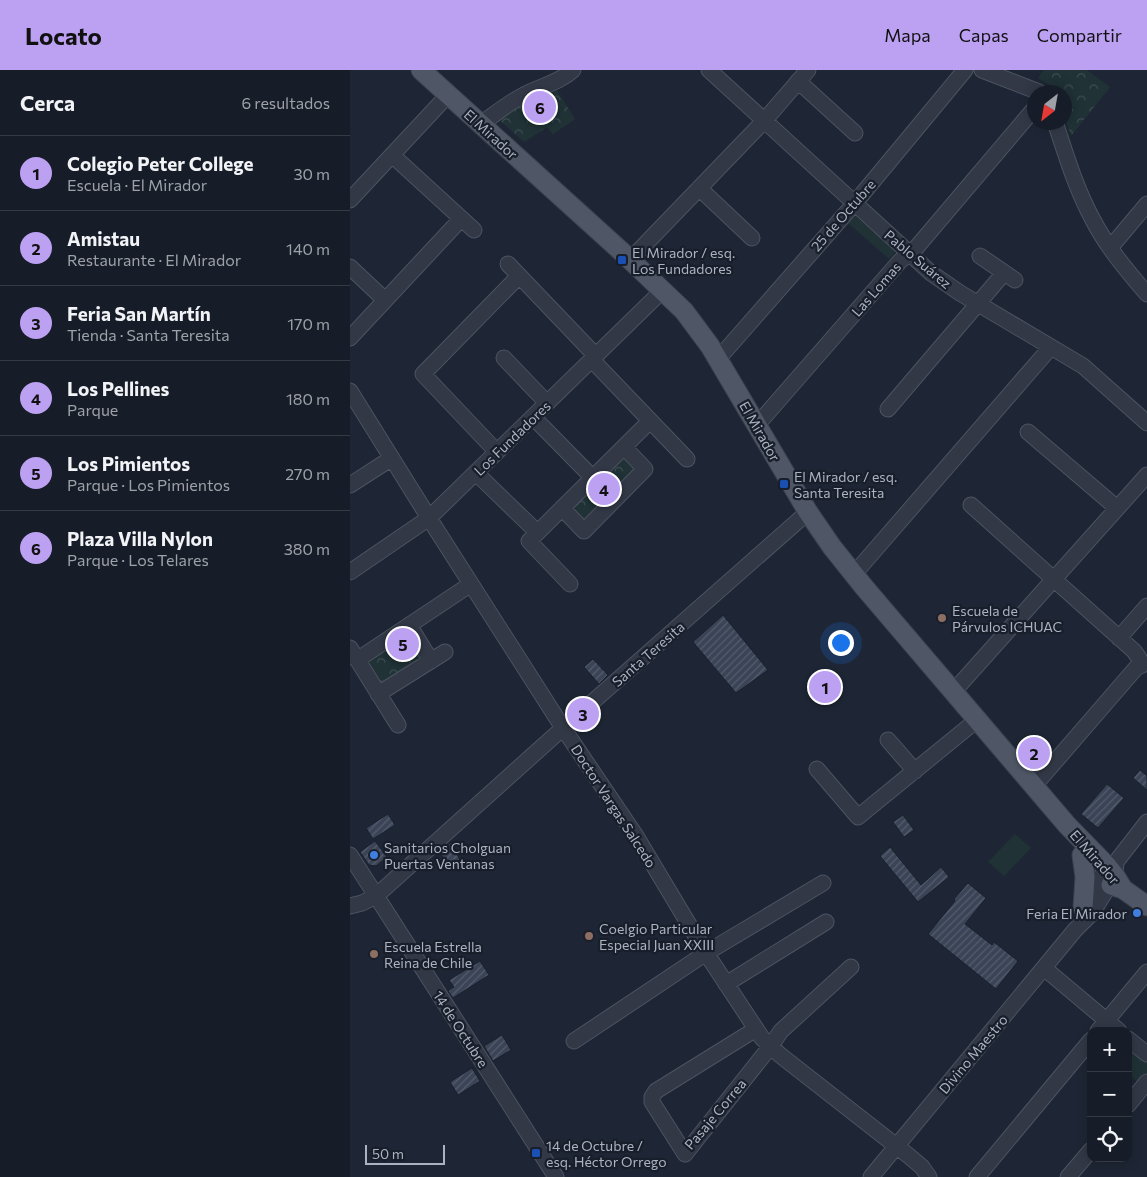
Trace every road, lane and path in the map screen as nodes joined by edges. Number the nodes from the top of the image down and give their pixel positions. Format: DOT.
graph roads {
  1 [pos="421,70"];
  2 [pos="573,70"];
  3 [pos="709,70"];
  4 [pos="965,70"];
  5 [pos="982,70"];
  6 [pos="803,76"];
  7 [pos="1027,87"];
  8 [pos="448,94"];
  9 [pos="1027,117"];
  10 [pos="764,120"];
  11 [pos="481,124"];
  12 [pos="1058,130"];
  13 [pos="855,133"];
  14 [pos="392,155"];
  15 [pos="699,188"];
  16 [pos="350,200"];
  17 [pos="854,204"];
  18 [pos="1147,204"];
  19 [pos="461,219"];
  20 [pos="474,230"];
  21 [pos="752,238"];
  22 [pos="1110,248"];
  23 [pos="908,254"];
  24 [pos="980,256"];
  25 [pos="630,260"];
  26 [pos="508,264"];
  27 [pos="350,266"];
  28 [pos="519,276"];
  29 [pos="664,290"];
  30 [pos="1147,294"];
  31 [pos="385,300"];
  32 [pos="977,304"];
  33 [pos="350,338"];
  34 [pos="1051,347"];
  35 [pos="504,358"];
  36 [pos="594,358"];
  37 [pos="718,358"];
  38 [pos="350,391"];
  39 [pos="547,403"];
  40 [pos="888,410"];
  41 [pos="533,417"];
  42 [pos="650,421"];
  43 [pos="1147,423"];
  44 [pos="757,425"];
  45 [pos="1028,432"];
  46 [pos="624,447"];
  47 [pos="497,452"];
  48 [pos="392,458"];
  49 [pos="687,459"];
  50 [pos="476,473"];
  51 [pos="1147,475"];
  52 [pos="593,478"];
  53 [pos="350,485"];
  54 [pos="971,505"];
  55 [pos="562,508"];
  56 [pos="1117,508"];
  57 [pos="808,512"];
  58 [pos="429,518"];
  59 [pos="537,532"];
  60 [pos="350,572"];
  61 [pos="854,574"];
  62 [pos="1054,580"];
  63 [pos="471,584"];
  64 [pos="570,584"];
  65 [pos="1147,606"];
  66 [pos="409,625"];
  67 [pos="1118,638"];
  68 [pos="445,652"];
  69 [pos="354,654"];
  70 [pos="431,661"];
  71 [pos="1144,666"];
  72 [pos="954,691"];
  73 [pos="378,694"];
  74 [pos="978,719"];
  75 [pos="398,725"];
  76 [pos="563,728"];
  77 [pos="888,740"];
  78 [pos="817,769"];
  79 [pos="914,771"];
  80 [pos="1034,786"];
  81 [pos="1147,822"];
  82 [pos="1067,825"];
  83 [pos="350,855"];
  84 [pos="1082,855"];
  85 [pos="1112,876"];
  86 [pos="823,883"];
  87 [pos="376,896"];
  88 [pos="350,906"];
  89 [pos="1147,906"];
  90 [pos="1083,908"];
  91 [pos="826,922"];
  92 [pos="1075,930"];
  93 [pos="706,954"];
  94 [pos="851,966"];
  95 [pos="1044,968"];
  96 [pos="1147,972"];
  97 [pos="726,984"];
  98 [pos="1102,1026"];
  99 [pos="756,1029"];
  100 [pos="574,1040"];
  101 [pos="1132,1042"];
  102 [pos="1087,1045"];
  103 [pos="770,1047"];
  104 [pos="1147,1054"];
  105 [pos="1147,1082"];
  106 [pos="1137,1103"];
  107 [pos="896,1146"];
  108 [pos="1087,1155"];
  109 [pos="1072,1176"];
  110 [pos="556,1177"];
  111 [pos="871,1177"];
  112 [pos="929,1177"];
  113 [pos="977,1177"];
  1 -- 8 [label="main road, El Mirador"];
  2 -- 11 [label="street"];
  3 -- 10 [label="street, Pablo Suárez"];
  4 -- 17 [label="street, 25 de Octubre"];
  5 -- 7 [label="street"];
  6 -- 10 [label="street"];
  6 -- 13 [label="street"];
  8 -- 11 [label="main road, El Mirador"];
  8 -- 14 [label="street"];
  9 -- 23 [label="street, Las Lomas"];
  10 -- 15 [label="street"];
  10 -- 17 [label="street, Pablo Suárez"];
  11 -- 25 [label="main road, El Mirador"];
  12 -- 22 [label="street"];
  14 -- 16 [label="street"];
  14 -- 19 [label="street"];
  15 -- 21 [label="street"];
  15 -- 25 [label="street"];
  17 -- 23 [label="street, Pablo Suárez"];
  17 -- 37 [label="street, 25 de Octubre"];
  18 -- 22 [label="street"];
  19 -- 20 [label="street"];
  19 -- 31 [label="street"];
  22 -- 30 [label="street"];
  23 -- 32 [label="street, Pablo Suárez"];
  23 -- 44 [label="street, Las Lomas"];
  24 -- 32 [label="street"];
  25 -- 29 [label="main road, El Mirador"];
  26 -- 28 [label="street"];
  27 -- 31 [label="street"];
  28 -- 36 [label="street"];
  28 -- 47 [label="street"];
  29 -- 36 [label="street, Los Fundadores"];
  29 -- 37 [label="main road, El Mirador"];
  31 -- 33 [label="street"];
  32 -- 34 [label="street, Pablo Suárez"];
  32 -- 40 [label="street"];
  34 -- 43 [label="street, Pablo Suárez"];
  34 -- 61 [label="street"];
  35 -- 39 [label="street"];
  36 -- 39 [label="street, Los Fundadores"];
  36 -- 42 [label="street"];
  37 -- 44 [label="main road, El Mirador"];
  38 -- 48 [label="street, Doctor Vargas Salcedo"];
  39 -- 41 [label="street, Los Fundadores"];
  41 -- 47 [label="street, Los Fundadores"];
  41 -- 52 [label="street"];
  42 -- 46 [label="street"];
  42 -- 49 [label="street"];
  44 -- 57 [label="main road, El Mirador"];
  45 -- 56 [label="street"];
  46 -- 52 [label="street"];
  46 -- 55 [label="street"];
  47 -- 50 [label="street, Los Fundadores"];
  48 -- 53 [label="street"];
  48 -- 58 [label="street, Doctor Vargas Salcedo"];
  50 -- 58 [label="street, Los Fundadores"];
  50 -- 59 [label="street"];
  51 -- 56 [label="street"];
  52 -- 55 [label="street"];
  54 -- 62 [label="street"];
  55 -- 59 [label="street"];
  56 -- 62 [label="street"];
  57 -- 61 [label="main road, El Mirador"];
  57 -- 76 [label="street, Santa Teresita"];
  58 -- 60 [label="street, Los Fundadores"];
  58 -- 63 [label="street, Doctor Vargas Salcedo"];
  59 -- 64 [label="street"];
  61 -- 72 [label="main road, El Mirador"];
  62 -- 67 [label="street"];
  62 -- 72 [label="street"];
  63 -- 66 [label="street"];
  63 -- 76 [label="street, Doctor Vargas Salcedo"];
  65 -- 67 [label="street"];
  66 -- 69 [label="street"];
  66 -- 70 [label="street"];
  67 -- 71 [label="street"];
  68 -- 70 [label="street"];
  69 -- 73 [label="street"];
  70 -- 73 [label="street"];
  71 -- 80 [label="street"];
  72 -- 74 [label="main road, El Mirador"];
  73 -- 75 [label="street"];
  74 -- 79 [label="street"];
  74 -- 80 [label="main road, El Mirador"];
  76 -- 87 [label="street, Santa Teresita"];
  76 -- 93 [label="street, Doctor Vargas Salcedo"];
  77 -- 79 [label="street"];
  78 -- 79 [label="street"];
  80 -- 82 [label="main road, El Mirador"];
  81 -- 85 [label="street, Divino Maestro"];
  82 -- 84 [label="main road, El Mirador"];
  82 -- 85 [label="main road, El Mirador"];
  83 -- 87 [label="street, 14 de Octubre"];
  84 -- 85 [label="main road, El Mirador"];
  84 -- 90 [label="main road"];
  85 -- 89 [label="main road, El Mirador"];
  85 -- 90 [label="street, Divino Maestro"];
  85 -- 92 [label="street, Divino Maestro"];
  86 -- 93 [label="street"];
  87 -- 88 [label="street"];
  87 -- 110 [label="street, 14 de Octubre"];
  90 -- 92 [label="street, Divino Maestro"];
  91 -- 97 [label="street"];
  92 -- 95 [label="street, Divino Maestro"];
  93 -- 97 [label="street, Doctor Vargas Salcedo"];
  93 -- 100 [label="street"];
  94 -- 103 [label="street"];
  95 -- 98 [label="street"];
  95 -- 107 [label="street, Divino Maestro"];
  96 -- 98 [label="street"];
  97 -- 99 [label="street, Doctor Vargas Salcedo"];
  99 -- 103 [label="street, Doctor Vargas Salcedo"];
  99 -- 103 [label="street, Pasaje Correa"];
  101 -- 104 [label="street"];
  102 -- 113 [label="street"];
  103 -- 107 [label="street, Doctor Vargas Salcedo"];
  105 -- 106 [label="street"];
  107 -- 111 [label="street, Divino Maestro"];
  107 -- 112 [label="street, Doctor Vargas Salcedo"];
  108 -- 109 [label="street"];
}
